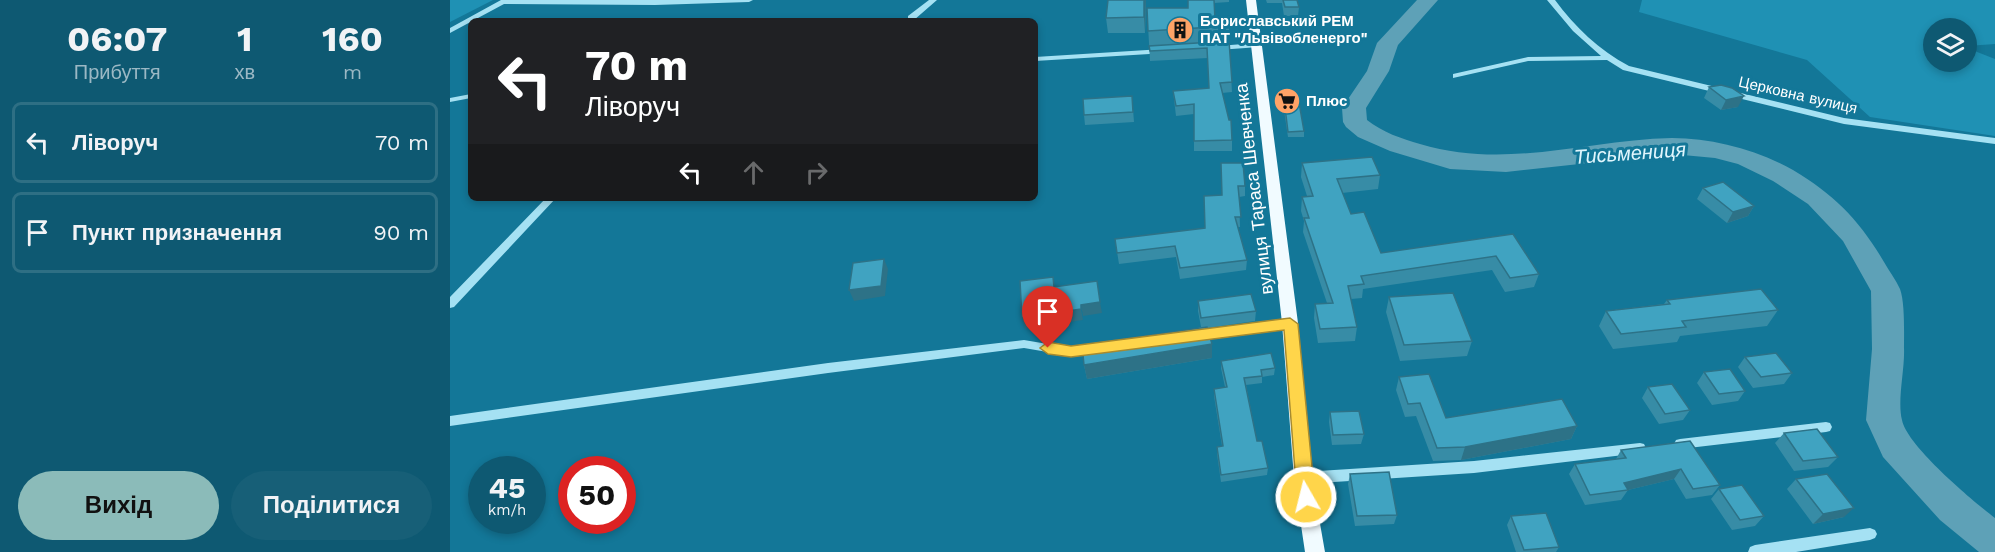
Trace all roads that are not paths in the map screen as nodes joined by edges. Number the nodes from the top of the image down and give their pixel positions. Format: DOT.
graph roads {
  1 [pos="749,0"];
  2 [pos="933,0"];
  3 [pos="1251,0"];
  4 [pos="1551,0"];
  5 [pos="505,1"];
  6 [pos="474,18"];
  7 [pos="911,18"];
  8 [pos="468,21"];
  9 [pos="450,31"];
  10 [pos="1256,45"];
  11 [pos="1209,48"];
  12 [pos="1174,50"];
  13 [pos="1606,58"];
  14 [pos="1038,59"];
  15 [pos="1456,76"];
  16 [pos="468,97"];
  17 [pos="450,100"];
  18 [pos="1995,141"];
  19 [pos="548,201"];
  20 [pos="450,304"];
  21 [pos="1290,324"];
  22 [pos="1186,337"];
  23 [pos="1106,347"];
  24 [pos="450,421"];
  25 [pos="1826,427"];
  26 [pos="1303,478"];
  27 [pos="1870,534"];
  28 [pos="1315,552"];
  29 [pos="1755,552"];
  1 -- 5 [label="street"];
  2 -- 7 [label="street"];
  3 -- 10 [label="main road, вулиця Тараса Шевченка"];
  4 -- 13 [label="street, Церковна вулиця"];
  5 -- 6 [label="street"];
  8 -- 9 [label="street"];
  10 -- 11 [label="street"];
  10 -- 21 [label="main road, вулиця Тараса Шевченка"];
  12 -- 14 [label="street"];
  13 -- 15 [label="street"];
  13 -- 18 [label="street, Церковна вулиця"];
  16 -- 17 [label="street"];
  19 -- 20 [label="street"];
  21 -- 22 [label="street"];
  21 -- 26 [label="main road, вулиця Тараса Шевченка"];
  23 -- 24 [label="street"];
  25 -- 26 [label="street"];
  26 -- 28 [label="main road, вулиця Тараса Шевченка"];
  27 -- 29 [label="street"];
}
